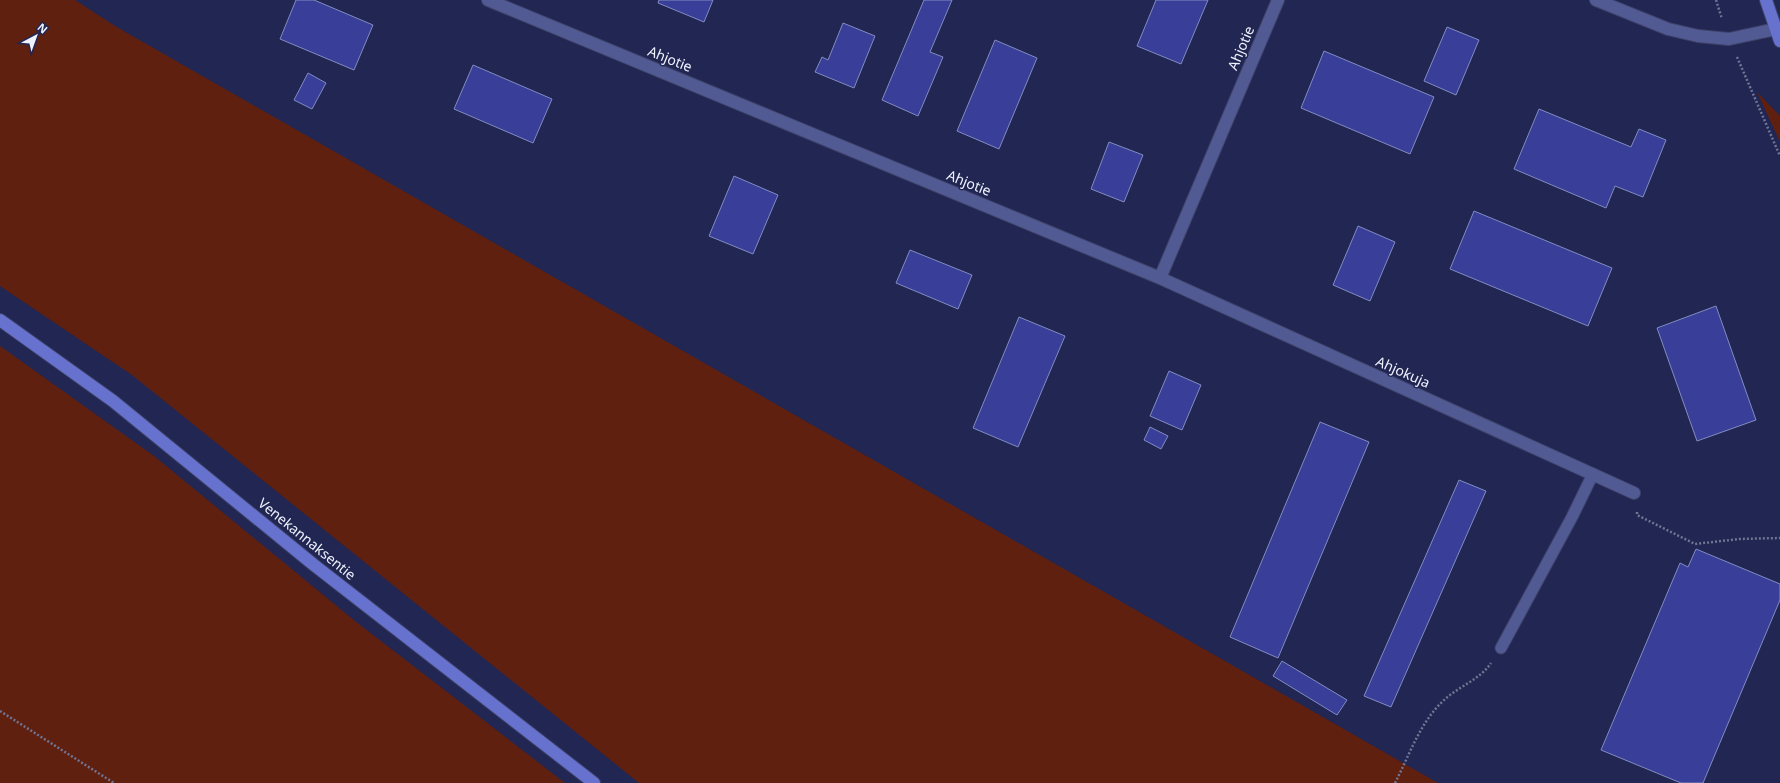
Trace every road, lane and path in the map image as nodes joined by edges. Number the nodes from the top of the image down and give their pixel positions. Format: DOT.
graph roads {
  1 [pos="488,0"];
  2 [pos="1278,0"];
  3 [pos="1596,0"];
  4 [pos="1766,0"];
  5 [pos="1778,28"];
  6 [pos="1729,39"];
  7 [pos="1780,41"];
  8 [pos="1780,156"];
  9 [pos="1160,278"];
  10 [pos="0,320"];
  11 [pos="1593,474"];
  12 [pos="1634,492"];
  13 [pos="1780,538"];
  14 [pos="1501,648"];
  15 [pos="0,711"];
  16 [pos="114,783"];
  17 [pos="594,783"];
  18 [pos="1395,783"];
  1 -- 9 [label="street, Ahjotie"];
  2 -- 9 [label="street, Ahjotie"];
  3 -- 6 [label="street"];
  4 -- 5 [label="street"];
  5 -- 6 [label="street"];
  5 -- 7 [label="street"];
  6 -- 8 [label="path"];
  9 -- 11 [label="street, Ahjokuja"];
  10 -- 17 [label="street, Venekannaksentie"];
  11 -- 12 [label="street, Ahjokuja"];
  11 -- 14 [label="lane"];
  12 -- 13 [label="path"];
  14 -- 18 [label="path"];
  15 -- 16 [label="path"];
}
